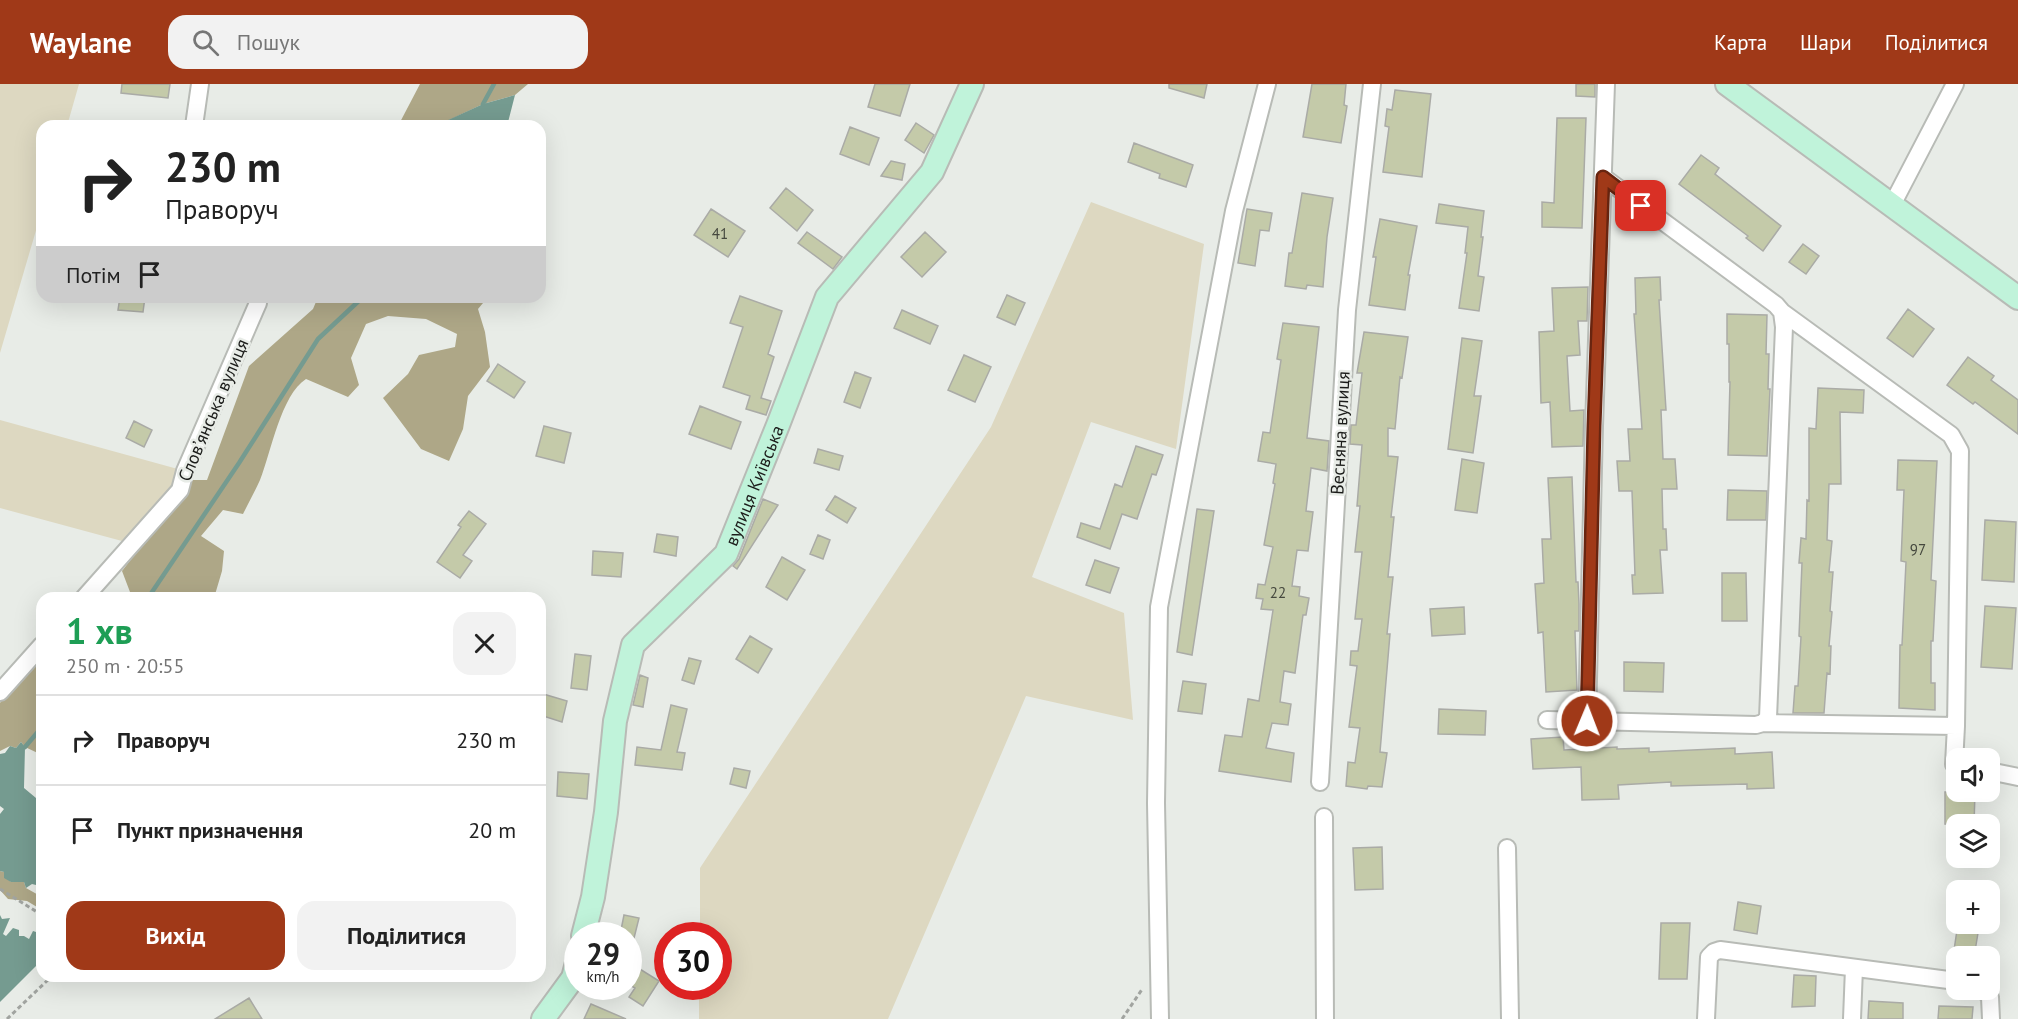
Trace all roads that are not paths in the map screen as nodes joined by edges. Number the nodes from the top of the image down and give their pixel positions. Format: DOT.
graph roads {
  1 [pos="200,84"];
  2 [pos="972,84"];
  3 [pos="1266,84"];
  4 [pos="1372,84"];
  5 [pos="1605,84"];
  6 [pos="1727,84"];
  7 [pos="1956,84"];
  8 [pos="195,120"];
  9 [pos="1603,177"];
  10 [pos="1892,205"];
  11 [pos="2018,298"];
  12 [pos="258,303"];
  13 [pos="1782,312"];
  14 [pos="89,592"];
  15 [pos="36,652"];
  16 [pos="0,692"];
  17 [pos="1546,720"];
  18 [pos="1587,721"];
  19 [pos="1763,723"];
  20 [pos="1956,726"];
  21 [pos="1955,748"];
  22 [pos="2000,773"];
  23 [pos="2018,777"];
  24 [pos="1320,782"];
  25 [pos="1324,816"];
  26 [pos="1507,848"];
  27 [pos="587,922"];
  28 [pos="1854,968"];
  29 [pos="1946,980"];
  30 [pos="564,990"];
  31 [pos="1990,1000"];
  32 [pos="543,1019"];
  33 [pos="1160,1019"];
  34 [pos="1325,1019"];
  35 [pos="1509,1019"];
  36 [pos="1706,1019"];
  37 [pos="1852,1019"];
  38 [pos="1991,1019"];
  1 -- 8 [label="street"];
  2 -- 27 [label="street, вулиця Київська"];
  3 -- 33 [label="street"];
  4 -- 24 [label="street, Весняна вулиця"];
  5 -- 9 [label="street"];
  6 -- 10 [label="street"];
  7 -- 10 [label="street"];
  9 -- 13 [label="street"];
  9 -- 18 [label="street"];
  10 -- 11 [label="street"];
  12 -- 14 [label="street, Словʼянська вулиця"];
  13 -- 19 [label="street"];
  13 -- 20 [label="street"];
  15 -- 16 [label="street"];
  17 -- 18 [label="street"];
  18 -- 19 [label="street"];
  19 -- 20 [label="street"];
  20 -- 21 [label="street"];
  22 -- 23 [label="street"];
  25 -- 34 [label="street"];
  26 -- 35 [label="street"];
  28 -- 29 [label="street"];
  28 -- 36 [label="street"];
  28 -- 37 [label="street"];
  30 -- 32 [label="street"];
  31 -- 38 [label="street"];
}
